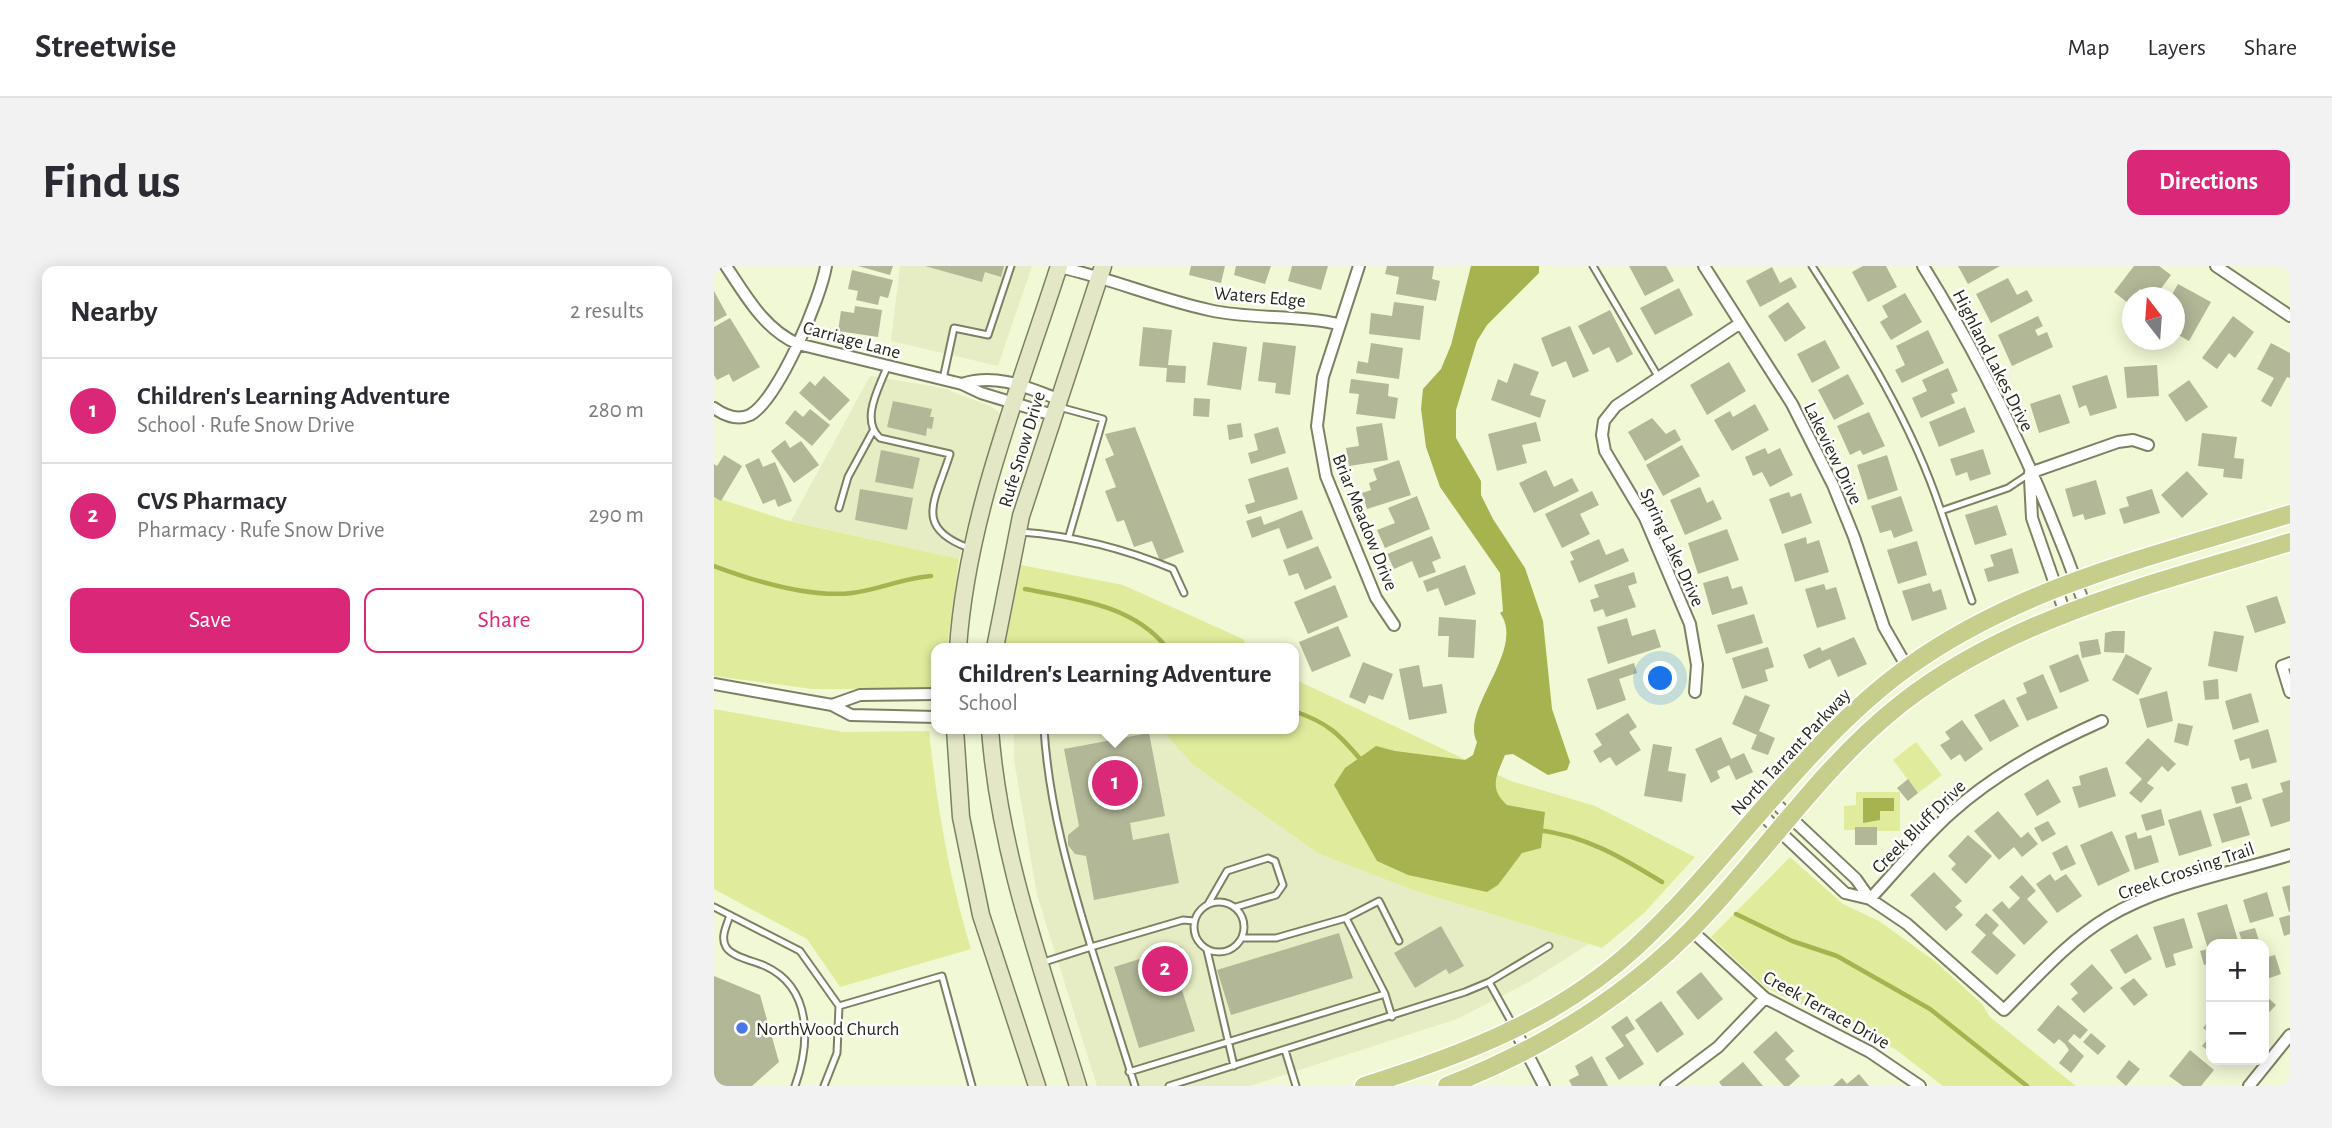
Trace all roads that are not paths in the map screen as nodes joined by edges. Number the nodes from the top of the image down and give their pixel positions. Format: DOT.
graph roads {
  1 [pos="726,266"];
  2 [pos="826,266"];
  3 [pos="1011,266"];
  4 [pos="1359,266"];
  5 [pos="1593,266"];
  6 [pos="1704,266"];
  7 [pos="1812,266"];
  8 [pos="1923,266"];
  9 [pos="2216,266"];
  10 [pos="1059,267"];
  11 [pos="1101,271"];
  12 [pos="2290,316"];
  13 [pos="1338,324"];
  14 [pos="1739,324"];
  15 [pos="798,344"];
  16 [pos="887,367"];
  17 [pos="1659,378"];
  18 [pos="943,379"];
  19 [pos="962,384"];
  20 [pos="1022,386"];
  21 [pos="1015,404"];
  22 [pos="1056,406"];
  23 [pos="714,408"];
  24 [pos="873,431"];
  25 [pos="2148,445"];
  26 [pos="2030,472"];
  27 [pos="839,508"];
  28 [pos="1941,512"];
  29 [pos="2290,514"];
  30 [pos="1018,531"];
  31 [pos="1069,536"];
  32 [pos="2290,542"];
  33 [pos="972,549"];
  34 [pos="2076,579"];
  35 [pos="2055,587"];
  36 [pos="1184,593"];
  37 [pos="1972,601"];
  38 [pos="2085,606"];
  39 [pos="2065,613"];
  40 [pos="1394,625"];
  41 [pos="959,643"];
  42 [pos="996,643"];
  43 [pos="2286,665"];
  44 [pos="1907,667"];
  45 [pos="714,684"];
  46 [pos="2290,691"];
  47 [pos="1695,692"];
  48 [pos="931,694"];
  49 [pos="832,705"];
  50 [pos="931,717"];
  51 [pos="2102,721"];
  52 [pos="955,734"];
  53 [pos="991,734"];
  54 [pos="1044,734"];
  55 [pos="1766,806"];
  56 [pos="1790,817"];
  57 [pos="1778,831"];
  58 [pos="2290,855"];
  59 [pos="1870,899"];
  60 [pos="1208,904"];
  61 [pos="714,907"];
  62 [pos="1236,907"];
  63 [pos="730,915"];
  64 [pos="1346,918"];
  65 [pos="1194,921"];
  66 [pos="1691,930"];
  67 [pos="1243,938"];
  68 [pos="1399,941"];
  69 [pos="1549,946"];
  70 [pos="1091,947"];
  71 [pos="1207,949"];
  72 [pos="1041,963"];
  73 [pos="1489,982"];
  74 [pos="1385,994"];
  75 [pos="1765,998"];
  76 [pos="839,1006"];
  77 [pos="1392,1017"];
  78 [pos="1515,1030"];
  79 [pos="2290,1034"];
  80 [pos="1227,1042"];
  81 [pos="1285,1050"];
  82 [pos="1526,1051"];
  83 [pos="1234,1066"];
  84 [pos="1129,1072"];
  85 [pos="795,1086"];
  86 [pos="824,1086"];
  87 [pos="972,1086"];
  88 [pos="1037,1086"];
  89 [pos="1078,1086"];
  90 [pos="1135,1086"];
  91 [pos="1169,1086"];
  92 [pos="1296,1086"];
  93 [pos="1364,1086"];
  94 [pos="1447,1086"];
  95 [pos="1544,1086"];
  96 [pos="1666,1086"];
  97 [pos="1920,1086"];
  98 [pos="2249,1086"];
  1 -- 15 [label="street, Carriage Lane"];
  2 -- 15 [label="street"];
  3 -- 18 [label="lane"];
  4 -- 13 [label="street, Briar Meadow Drive"];
  5 -- 17 [label="lane"];
  6 -- 14 [label="street, Lakeview Drive"];
  7 -- 28 [label="lane"];
  8 -- 26 [label="street, Highland Lakes Drive"];
  9 -- 12 [label="street"];
  10 -- 11 [label="street, Waters Edge"];
  10 -- 20 [label="main road, Rufe Snow Drive"];
  11 -- 13 [label="street, Waters Edge"];
  11 -- 22 [label="main road, Rufe Snow Drive"];
  13 -- 40 [label="street, Briar Meadow Drive"];
  14 -- 17 [label="street, Spring Lake Drive"];
  14 -- 44 [label="street, Lakeview Drive"];
  15 -- 16 [label="street, Carriage Lane"];
  15 -- 23 [label="street"];
  16 -- 18 [label="street, Carriage Lane"];
  16 -- 24 [label="lane"];
  17 -- 47 [label="street, Spring Lake Drive"];
  18 -- 19 [label="street, Carriage Lane"];
  19 -- 20 [label="street, Carriage Lane"];
  19 -- 21 [label="street, Carriage Lane"];
  20 -- 21 [label="main road, Rufe Snow Drive"];
  20 -- 22 [label="street, Carriage Lane"];
  21 -- 22 [label="street, Carriage Lane"];
  21 -- 33 [label="main road, Rufe Snow Drive"];
  22 -- 30 [label="main road, Rufe Snow Drive"];
  22 -- 31 [label="lane"];
  24 -- 27 [label="lane"];
  24 -- 33 [label="lane"];
  25 -- 26 [label="street"];
  26 -- 28 [label="lane"];
  26 -- 34 [label="street, Highland Lakes Drive"];
  26 -- 35 [label="street, Highland Lakes Drive"];
  28 -- 37 [label="lane"];
  29 -- 34 [label="main road, North Tarrant Parkway"];
  30 -- 31 [label="lane"];
  30 -- 42 [label="main road, Rufe Snow Drive"];
  31 -- 36 [label="lane"];
  32 -- 38 [label="main road"];
  33 -- 41 [label="main road, Rufe Snow Drive"];
  34 -- 35 [label="main road, North Tarrant Parkway"];
  34 -- 38 [label="street, Highland Lakes Drive"];
  35 -- 39 [label="street, Highland Lakes Drive"];
  35 -- 44 [label="main road, North Tarrant Parkway"];
  38 -- 39 [label="main road"];
  39 -- 56 [label="main road"];
  43 -- 46 [label="street"];
  44 -- 55 [label="main road, North Tarrant Parkway"];
  45 -- 49 [label="street"];
  48 -- 49 [label="street"];
  49 -- 50 [label="street"];
  51 -- 59 [label="street, Creek Bluff Drive"];
  52 -- 88 [label="main road"];
  53 -- 72 [label="main road"];
  54 -- 70 [label="lane"];
  55 -- 56 [label="street"];
  55 -- 57 [label="street"];
  55 -- 78 [label="main road, North Tarrant Parkway"];
  56 -- 57 [label="main road"];
  56 -- 59 [label="street"];
  57 -- 59 [label="street"];
  57 -- 66 [label="main road"];
  58 -- 59 [label="street, Creek Crossing Trail"];
  60 -- 62 [label="lane"];
  60 -- 62 [label="lane"];
  60 -- 65 [label="lane"];
  61 -- 63 [label="lane"];
  62 -- 67 [label="lane"];
  63 -- 76 [label="lane"];
  63 -- 85 [label="lane"];
  64 -- 67 [label="lane"];
  64 -- 68 [label="lane"];
  64 -- 74 [label="lane"];
  65 -- 70 [label="lane"];
  65 -- 71 [label="lane"];
  66 -- 75 [label="street, Creek Terrace Drive"];
  66 -- 82 [label="main road"];
  67 -- 71 [label="lane"];
  69 -- 73 [label="lane"];
  70 -- 72 [label="lane"];
  70 -- 84 [label="lane"];
  71 -- 80 [label="lane"];
  72 -- 89 [label="main road"];
  73 -- 77 [label="lane"];
  73 -- 78 [label="lane"];
  74 -- 77 [label="lane"];
  74 -- 80 [label="lane"];
  75 -- 96 [label="street"];
  75 -- 97 [label="street, Creek Terrace Drive"];
  76 -- 86 [label="lane"];
  76 -- 87 [label="lane"];
  77 -- 81 [label="lane"];
  78 -- 82 [label="street"];
  78 -- 93 [label="main road, North Tarrant Parkway"];
  79 -- 98 [label="street"];
  80 -- 83 [label="lane"];
  80 -- 84 [label="lane"];
  81 -- 83 [label="lane"];
  81 -- 92 [label="lane"];
  82 -- 94 [label="main road"];
  82 -- 95 [label="street"];
  83 -- 91 [label="lane"];
  84 -- 90 [label="lane"];
}
